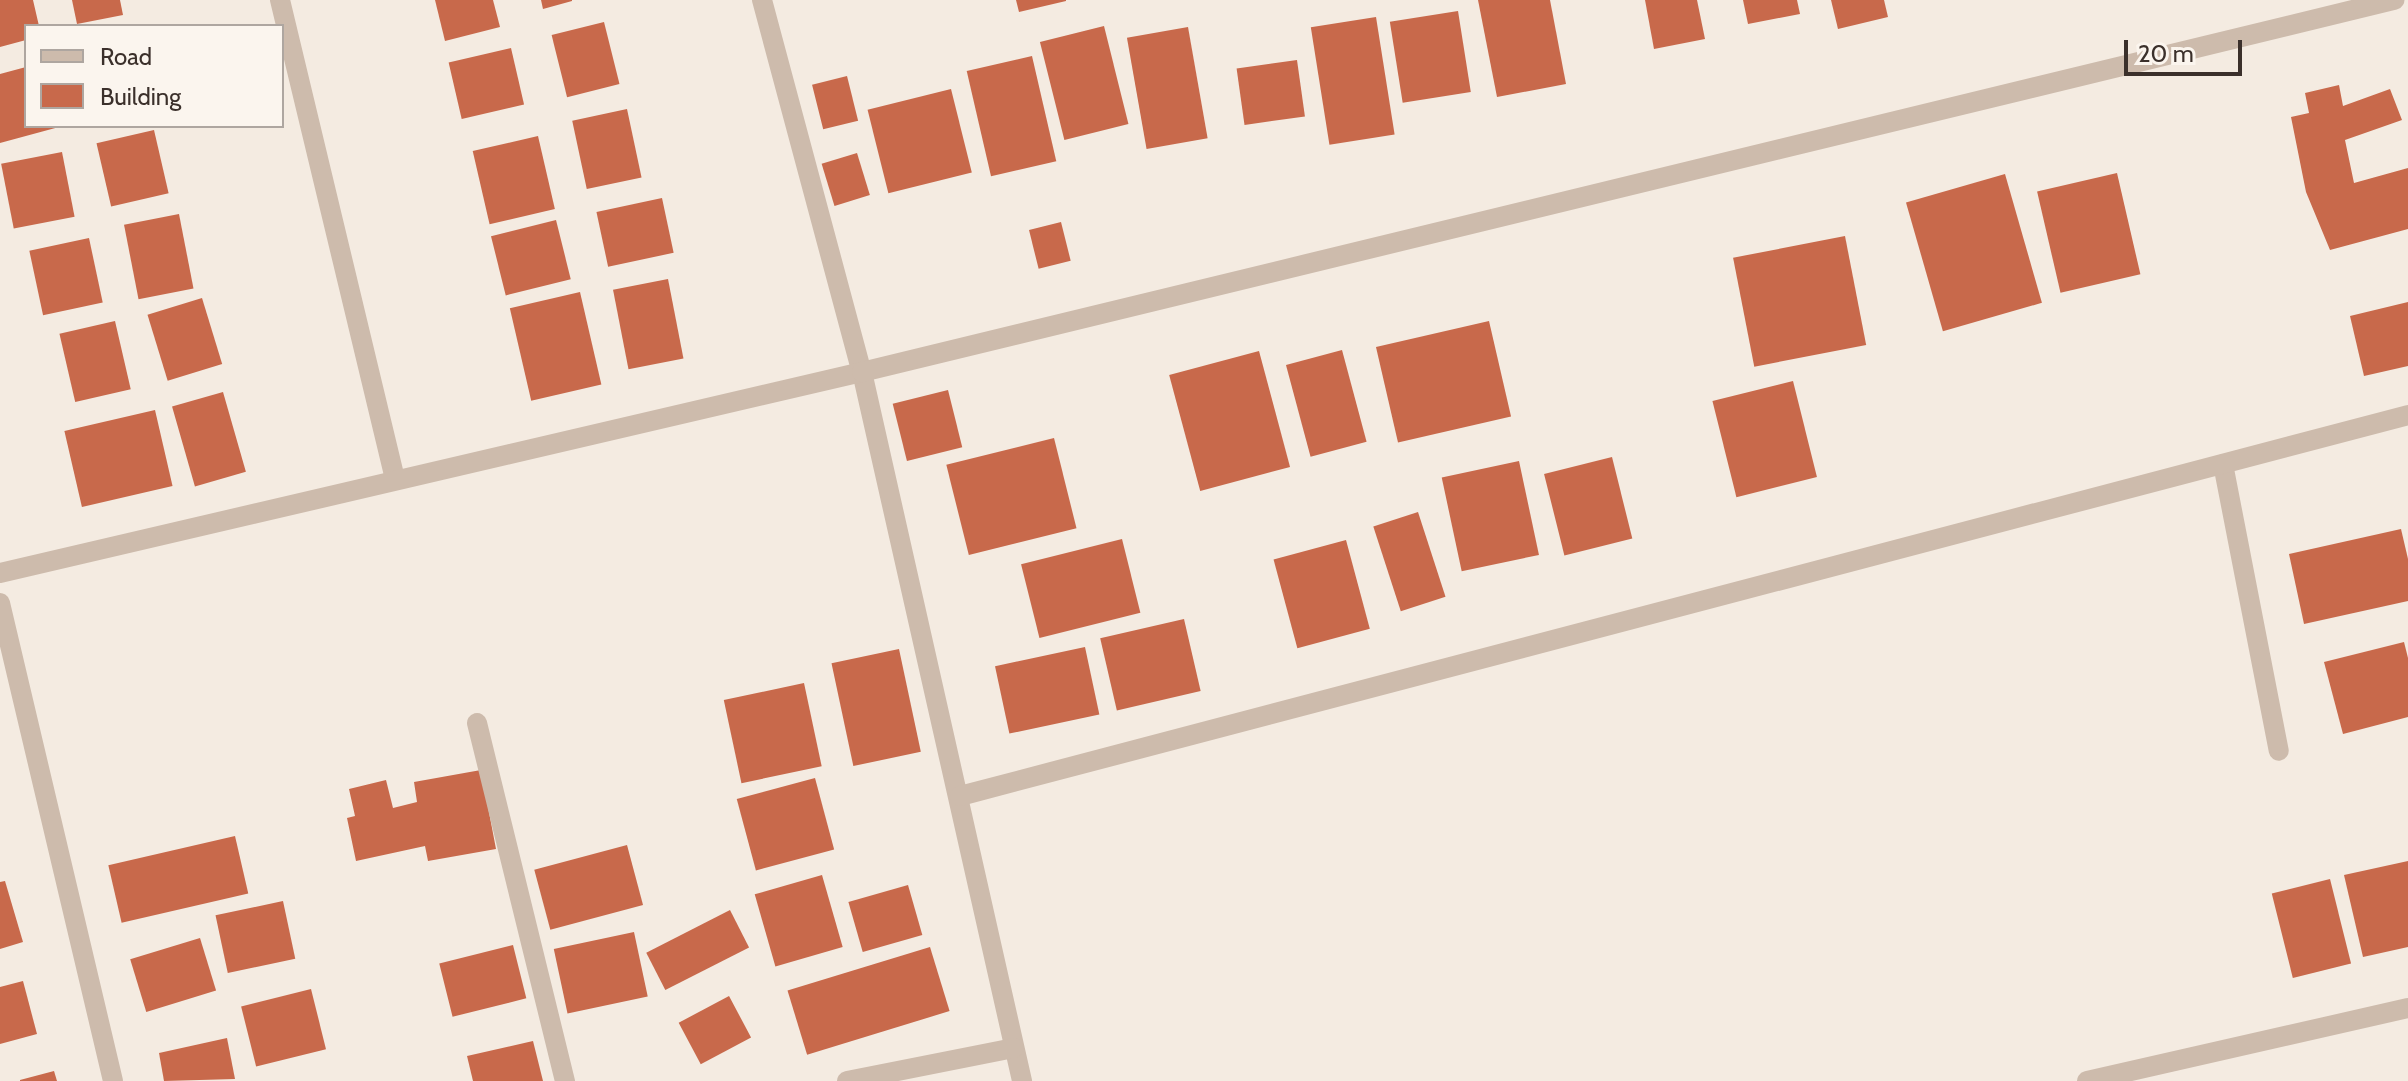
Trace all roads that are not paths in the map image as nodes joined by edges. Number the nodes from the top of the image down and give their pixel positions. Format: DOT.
graph roads {
  1 [pos="280,0"];
  2 [pos="762,0"];
  3 [pos="2394,0"];
  4 [pos="862,372"];
  5 [pos="2408,415"];
  6 [pos="2223,464"];
  7 [pos="395,479"];
  8 [pos="0,573"];
  9 [pos="0,603"];
  10 [pos="477,723"];
  11 [pos="2279,751"];
  12 [pos="960,796"];
  13 [pos="2408,1008"];
  14 [pos="1014,1048"];
  15 [pos="113,1081"];
  16 [pos="565,1081"];
  17 [pos="847,1081"];
  18 [pos="1022,1081"];
  19 [pos="2087,1081"];
  1 -- 7 [label="street"];
  2 -- 4 [label="street"];
  3 -- 4 [label="street"];
  4 -- 7 [label="street"];
  4 -- 12 [label="street"];
  5 -- 6 [label="street"];
  6 -- 11 [label="street"];
  6 -- 12 [label="street"];
  7 -- 8 [label="street"];
  9 -- 15 [label="street"];
  10 -- 16 [label="street"];
  12 -- 14 [label="street"];
  13 -- 19 [label="street"];
  14 -- 17 [label="street"];
  14 -- 18 [label="street"];
}
